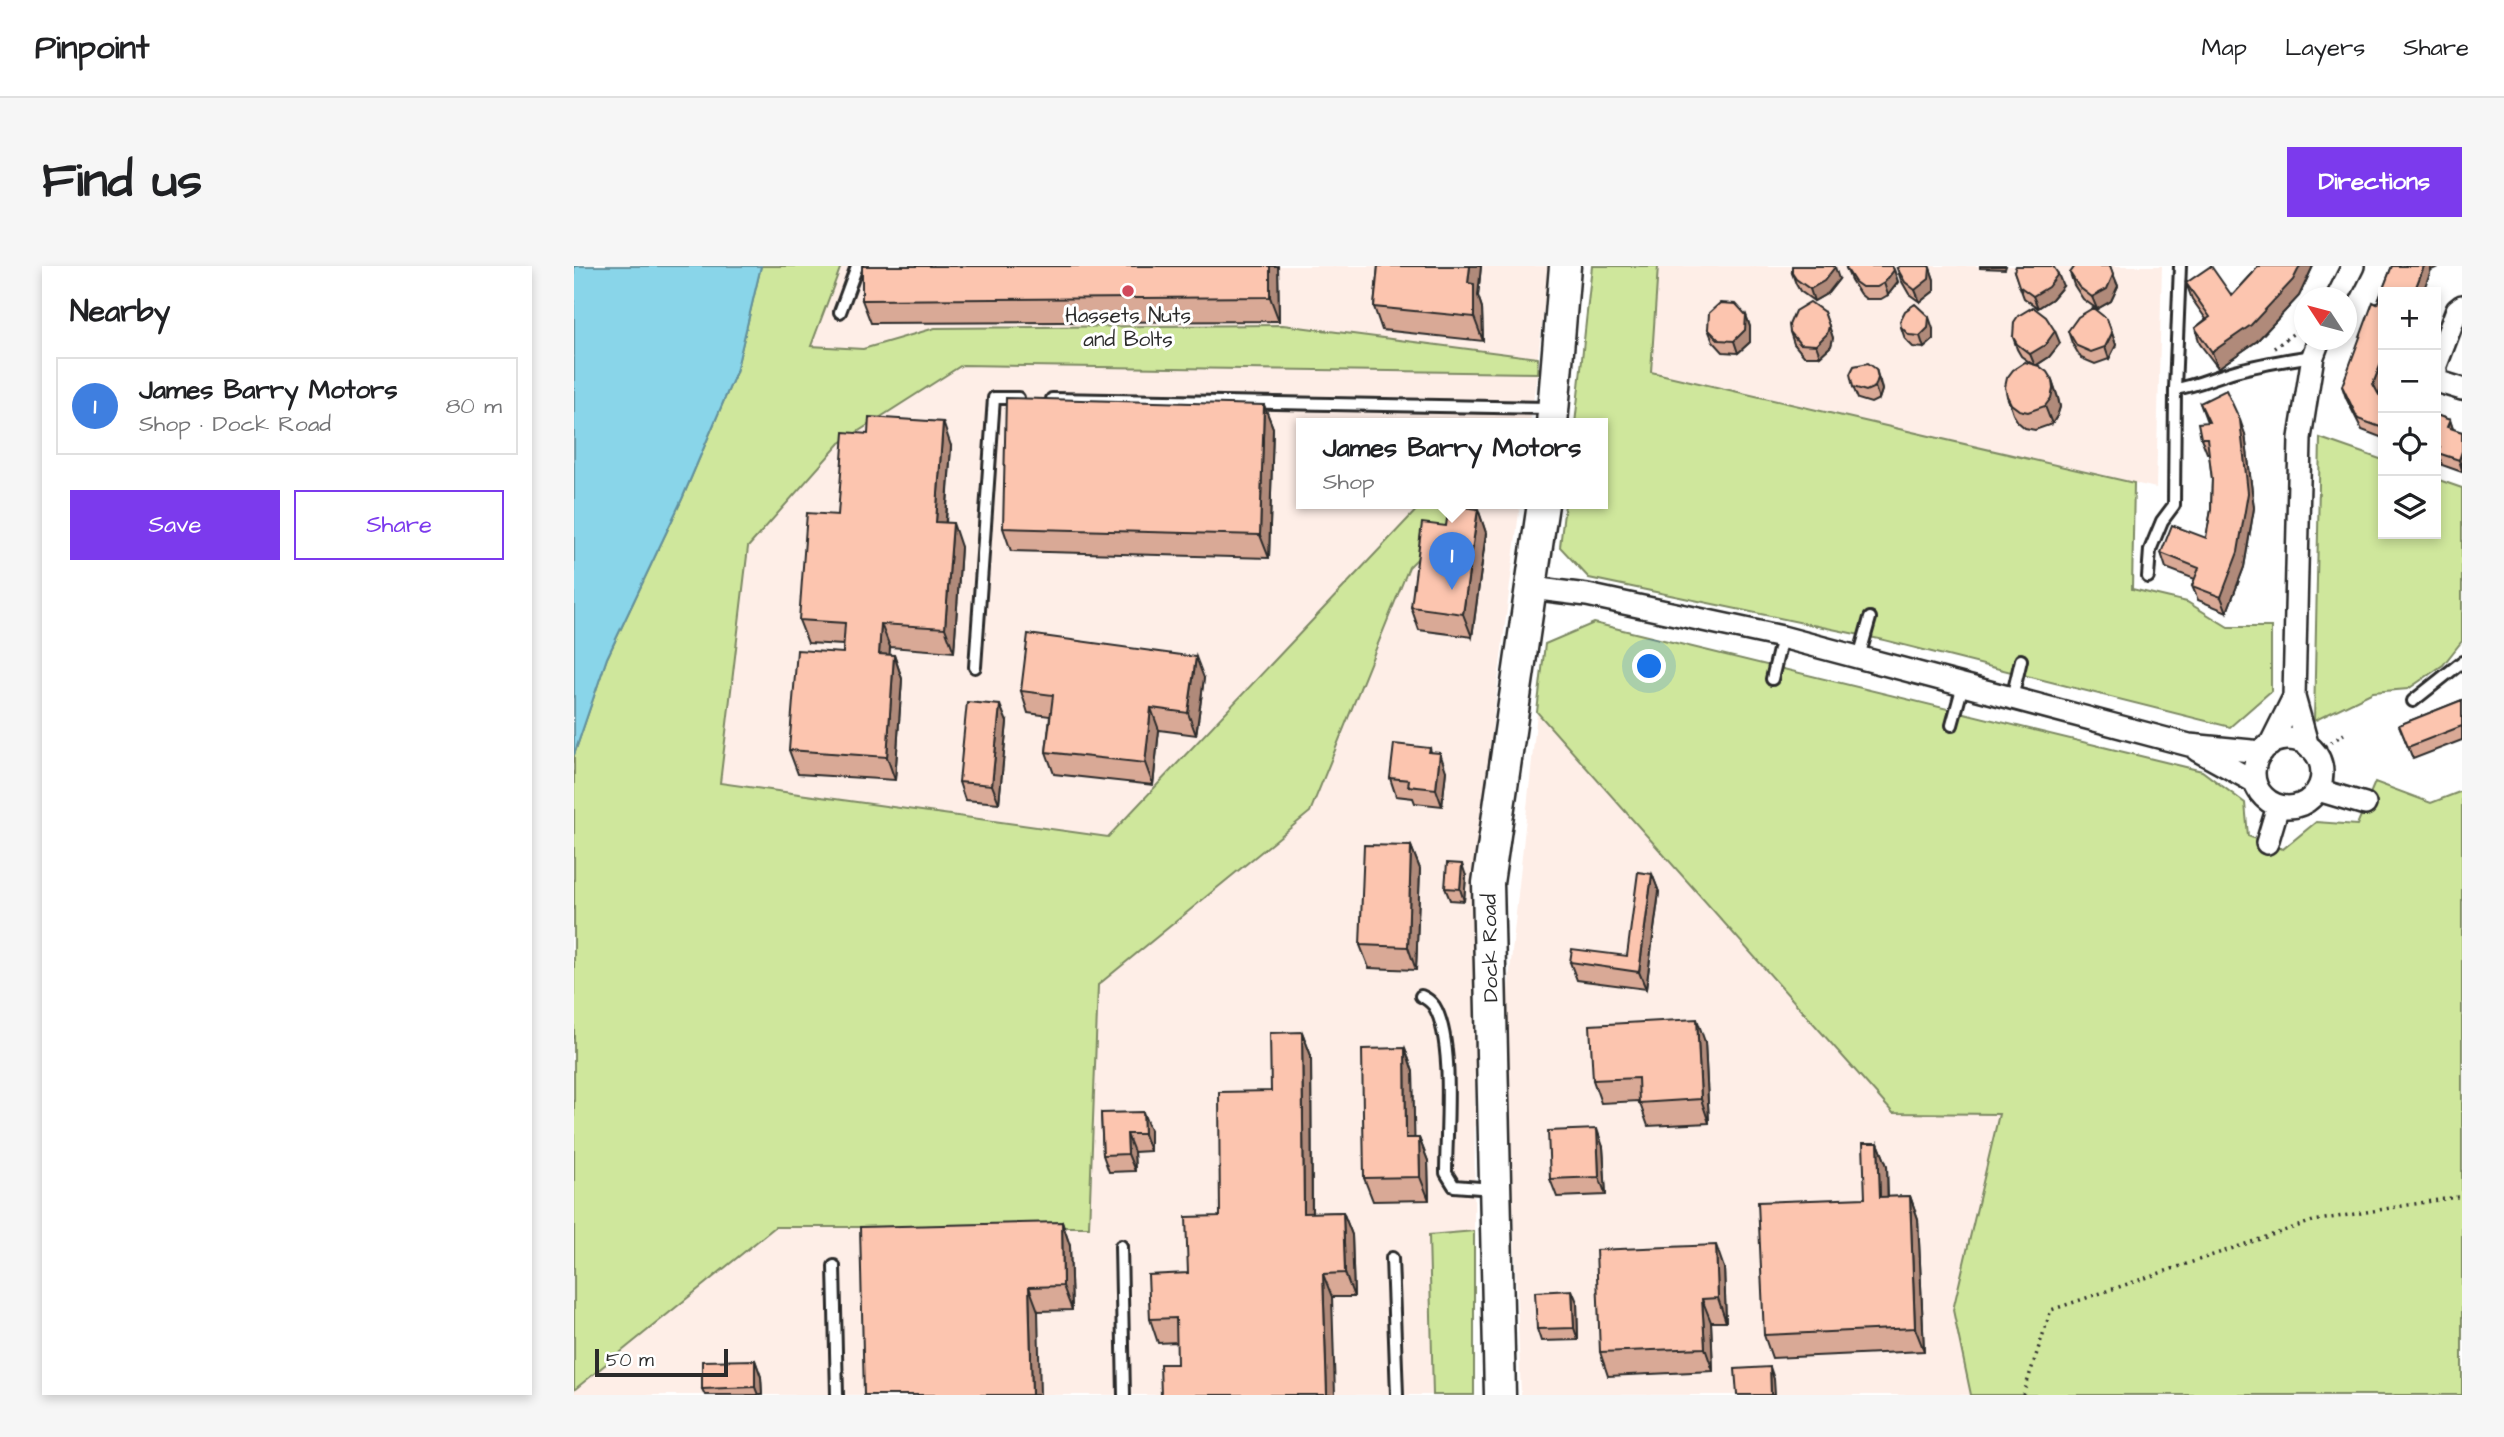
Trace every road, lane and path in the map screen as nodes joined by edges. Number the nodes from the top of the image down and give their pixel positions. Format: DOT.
graph roads {
  1 [pos="857,266"];
  2 [pos="1565,266"];
  3 [pos="2180,266"];
  4 [pos="2353,266"];
  5 [pos="2342,287"];
  6 [pos="2462,306"];
  7 [pos="840,312"];
  8 [pos="2294,333"];
  9 [pos="2310,350"];
  10 [pos="2316,350"];
  11 [pos="2441,352"];
  12 [pos="2268,363"];
  13 [pos="2441,383"];
  14 [pos="2175,389"];
  15 [pos="2462,389"];
  16 [pos="1552,416"];
  17 [pos="1542,509"];
  18 [pos="2148,577"];
  19 [pos="1531,589"];
  20 [pos="1870,618"];
  21 [pos="1782,636"];
  22 [pos="1859,657"];
  23 [pos="2021,660"];
  24 [pos="2462,662"];
  25 [pos="975,667"];
  26 [pos="1772,679"];
  27 [pos="1963,685"];
  28 [pos="2294,697"];
  29 [pos="2012,698"];
  30 [pos="2413,701"];
  31 [pos="1952,725"];
  32 [pos="2344,734"];
  33 [pos="2189,745"];
  34 [pos="2266,748"];
  35 [pos="2311,750"];
  36 [pos="2255,782"];
  37 [pos="2318,790"];
  38 [pos="2365,804"];
  39 [pos="2278,806"];
  40 [pos="2267,843"];
  41 [pos="1421,996"];
  42 [pos="1495,1189"];
  43 [pos="2462,1196"];
  44 [pos="1121,1246"];
  45 [pos="1392,1258"];
  46 [pos="834,1266"];
  47 [pos="837,1395"];
  48 [pos="1124,1395"];
  49 [pos="1396,1395"];
  50 [pos="1500,1395"];
  51 [pos="2023,1395"];
  1 -- 7 [label="lane"];
  2 -- 16 [label="main road"];
  3 -- 14 [label="lane"];
  4 -- 5 [label="street"];
  6 -- 11 [label="street"];
  8 -- 12 [label="path"];
  9 -- 12 [label="lane"];
  10 -- 28 [label="street"];
  12 -- 14 [label="lane"];
  13 -- 15 [label="street"];
  14 -- 18 [label="lane"];
  16 -- 25 [label="lane"];
  17 -- 19 [label="main road, Dock Road"];
  19 -- 21 [label="street"];
  19 -- 42 [label="main road, Dock Road"];
  20 -- 22 [label="lane"];
  21 -- 22 [label="street"];
  21 -- 26 [label="lane"];
  22 -- 27 [label="street"];
  23 -- 29 [label="lane"];
  24 -- 30 [label="lane"];
  27 -- 29 [label="street"];
  27 -- 31 [label="lane"];
  28 -- 34 [label="street"];
  28 -- 35 [label="street"];
  29 -- 33 [label="street"];
  32 -- 35 [label="path"];
  33 -- 34 [label="street"];
  33 -- 36 [label="street"];
  34 -- 35 [label="street"];
  34 -- 36 [label="street"];
  35 -- 37 [label="street"];
  36 -- 39 [label="street"];
  37 -- 38 [label="street"];
  37 -- 39 [label="street"];
  39 -- 40 [label="street"];
  41 -- 42 [label="lane"];
  42 -- 50 [label="main road, Dock Road"];
  43 -- 51 [label="path"];
  44 -- 48 [label="lane"];
  45 -- 49 [label="lane"];
  46 -- 47 [label="lane"];
}
